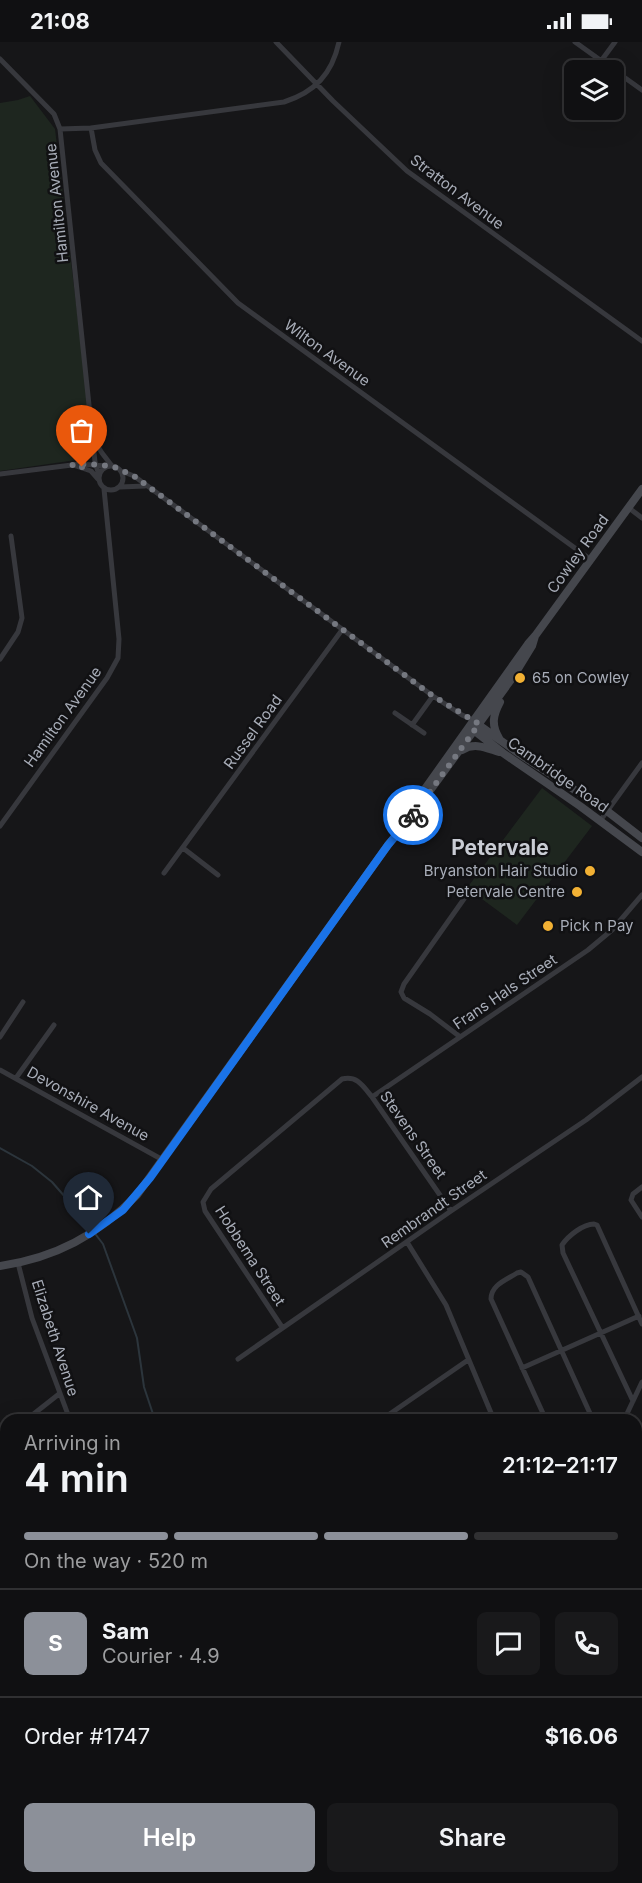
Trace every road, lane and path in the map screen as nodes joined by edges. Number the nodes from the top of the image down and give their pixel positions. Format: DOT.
graph roads {
  1 [pos="276,42"];
  2 [pos="339,42"];
  3 [pos="575,42"];
  4 [pos="615,42"];
  5 [pos="0,59"];
  6 [pos="600,60"];
  7 [pos="602,60"];
  8 [pos="624,77"];
  9 [pos="318,84"];
  10 [pos="641,88"];
  11 [pos="91,128"];
  12 [pos="60,129"];
  13 [pos="642,341"];
  14 [pos="94,440"];
  15 [pos="95,449"];
  16 [pos="80,464"];
  17 [pos="72,465"];
  18 [pos="96,465"];
  19 [pos="110,466"];
  20 [pos="121,471"];
  21 [pos="0,474"];
  22 [pos="99,478"];
  23 [pos="147,487"];
  24 [pos="118,488"];
  25 [pos="104,489"];
  26 [pos="642,489"];
  27 [pos="106,506"];
  28 [pos="628,508"];
  29 [pos="642,518"];
  30 [pos="11,537"];
  31 [pos="591,559"];
  32 [pos="342,630"];
  33 [pos="535,636"];
  34 [pos="0,659"];
  35 [pos="513,677"];
  36 [pos="433,696"];
  37 [pos="395,713"];
  38 [pos="412,725"];
  39 [pos="474,725"];
  40 [pos="424,733"];
  41 [pos="500,740"];
  42 [pos="503,753"];
  43 [pos="453,757"];
  44 [pos="642,763"];
  45 [pos="607,811"];
  46 [pos="600,821"];
  47 [pos="0,826"];
  48 [pos="399,830"];
  49 [pos="642,838"];
  50 [pos="183,848"];
  51 [pos="642,852"];
  52 [pos="164,873"];
  53 [pos="218,875"];
  54 [pos="642,895"];
  55 [pos="466,896"];
  56 [pos="23,1002"];
  57 [pos="54,1025"];
  58 [pos="459,1036"];
  59 [pos="0,1037"];
  60 [pos="0,1070"];
  61 [pos="642,1077"];
  62 [pos="16,1078"];
  63 [pos="372,1096"];
  64 [pos="163,1160"];
  65 [pos="642,1187"];
  66 [pos="204,1197"];
  67 [pos="451,1211"];
  68 [pos="642,1217"];
  69 [pos="407,1242"];
  70 [pos="18,1263"];
  71 [pos="0,1266"];
  72 [pos="639,1316"];
  73 [pos="642,1324"];
  74 [pos="282,1327"];
  75 [pos="600,1333"];
  76 [pos="560,1351"];
  77 [pos="238,1359"];
  78 [pos="468,1360"];
  79 [pos="522,1368"];
  80 [pos="642,1382"];
  81 [pos="59,1394"];
  82 [pos="633,1401"];
  83 [pos="34,1414"];
  84 [pos="67,1414"];
  85 [pos="390,1414"];
  86 [pos="491,1414"];
  87 [pos="543,1414"];
  88 [pos="590,1414"];
  89 [pos="627,1414"];
  1 -- 9 [label="street, Stratton Avenue"];
  2 -- 9 [label="street, Hamilton Avenue"];
  3 -- 6 [label="street"];
  4 -- 7 [label="street"];
  5 -- 12 [label="street"];
  8 -- 10 [label="street"];
  9 -- 11 [label="street, Hamilton Avenue"];
  9 -- 13 [label="street, Stratton Avenue"];
  11 -- 12 [label="street, Hamilton Avenue"];
  11 -- 31 [label="street, Wilton Avenue"];
  12 -- 14 [label="street, Hamilton Avenue"];
  14 -- 15 [label="street, Hamilton Avenue"];
  14 -- 19 [label="street, Hamilton Avenue"];
  15 -- 16 [label="street"];
  15 -- 18 [label="street, Hamilton Avenue"];
  16 -- 17 [label="street"];
  16 -- 18 [label="street"];
  17 -- 21 [label="street"];
  17 -- 22 [label="street"];
  18 -- 19 [label="street"];
  18 -- 22 [label="street, Hamilton Avenue"];
  19 -- 20 [label="street"];
  19 -- 22 [label="street"];
  20 -- 23 [label="street, Cambridge Road"];
  20 -- 24 [label="street"];
  22 -- 25 [label="street"];
  23 -- 24 [label="street"];
  23 -- 32 [label="street, Cambridge Road"];
  24 -- 25 [label="street"];
  24 -- 27 [label="street"];
  25 -- 27 [label="street, Hamilton Avenue"];
  26 -- 28 [label="street, Cowley Road"];
  27 -- 47 [label="street, Hamilton Avenue"];
  28 -- 29 [label="street"];
  28 -- 31 [label="street, Cowley Road"];
  30 -- 34 [label="street"];
  31 -- 33 [label="street, Cowley Road"];
  32 -- 36 [label="street, Cambridge Road"];
  32 -- 50 [label="street, Russel Road"];
  33 -- 35 [label="street, Cowley Road"];
  33 -- 39 [label="street, Cowley Road"];
  35 -- 39 [label="street, Cowley Road"];
  35 -- 41 [label="street"];
  36 -- 38 [label="street"];
  36 -- 39 [label="street, Cambridge Road"];
  37 -- 38 [label="street"];
  38 -- 40 [label="street"];
  39 -- 41 [label="street, Cambridge Road"];
  39 -- 42 [label="street, Cambridge Road"];
  39 -- 43 [label="street, Cowley Road"];
  39 -- 48 [label="street, Cowley Road"];
  41 -- 45 [label="street, Cambridge Road"];
  42 -- 43 [label="street"];
  42 -- 46 [label="street, Cambridge Road"];
  43 -- 48 [label="street, Cowley Road"];
  44 -- 45 [label="street"];
  45 -- 46 [label="street"];
  45 -- 49 [label="street, Cambridge Road"];
  46 -- 51 [label="street, Cambridge Road"];
  48 -- 64 [label="street, Cowley Road"];
  50 -- 52 [label="street, Russel Road"];
  50 -- 53 [label="street"];
  54 -- 58 [label="street, Frans Hals Street"];
  55 -- 58 [label="street"];
  56 -- 59 [label="street"];
  57 -- 62 [label="street"];
  58 -- 63 [label="street, Frans Hals Street"];
  60 -- 62 [label="street, Devonshire Avenue"];
  61 -- 67 [label="street, Rembrandt Street"];
  62 -- 64 [label="street, Devonshire Avenue"];
  63 -- 66 [label="street, Stevens Street"];
  63 -- 67 [label="street, Stevens Street"];
  64 -- 70 [label="street, Cowley Road"];
  65 -- 68 [label="street"];
  66 -- 74 [label="street, Hobbema Street"];
  67 -- 69 [label="street, Rembrandt Street"];
  69 -- 74 [label="street, Rembrandt Street"];
  69 -- 78 [label="street"];
  70 -- 71 [label="street, Cowley Road"];
  70 -- 81 [label="street, Elizabeth Avenue"];
  72 -- 73 [label="street"];
  72 -- 75 [label="street"];
  72 -- 75 [label="street"];
  74 -- 77 [label="street, Rembrandt Street"];
  75 -- 76 [label="street"];
  75 -- 82 [label="street"];
  76 -- 79 [label="street"];
  76 -- 79 [label="street"];
  76 -- 88 [label="street"];
  78 -- 85 [label="street"];
  78 -- 86 [label="street"];
  79 -- 87 [label="street"];
  80 -- 82 [label="street"];
  81 -- 83 [label="street"];
  81 -- 84 [label="street, Elizabeth Avenue"];
  82 -- 89 [label="street"];
}
